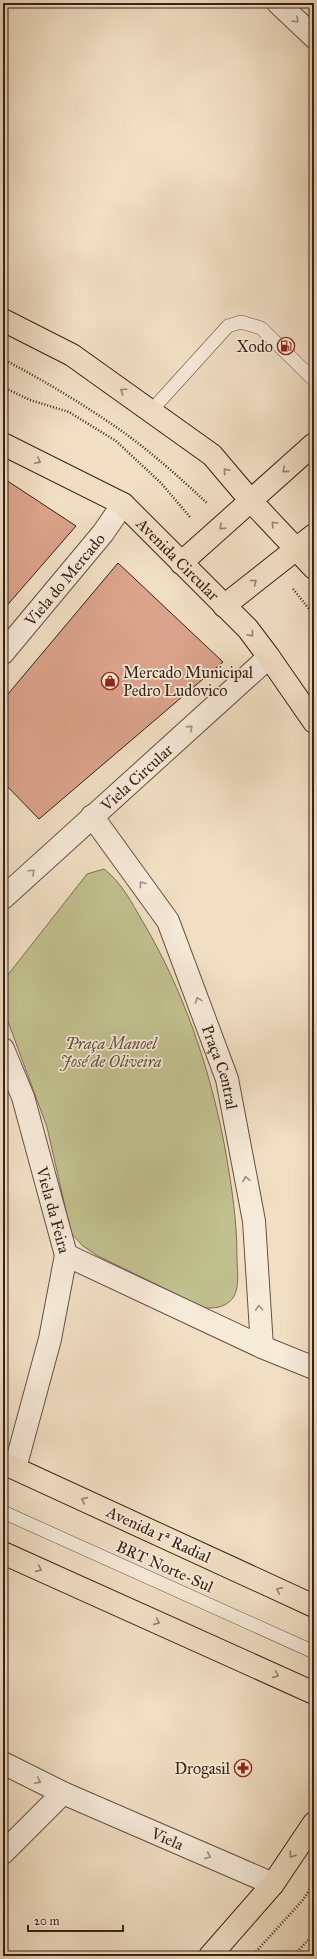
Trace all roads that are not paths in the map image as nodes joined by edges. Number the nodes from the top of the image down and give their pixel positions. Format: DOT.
graph roads {
  1 [pos="278,3"];
  2 [pos="314,37"];
  3 [pos="3,320"];
  4 [pos="314,380"];
  5 [pos="151,411"];
  6 [pos="3,444"];
  7 [pos="314,444"];
  8 [pos="251,500"];
  9 [pos="123,504"];
  10 [pos="314,535"];
  11 [pos="297,548"];
  12 [pos="182,563"];
  13 [pos="314,568"];
  14 [pos="224,606"];
  15 [pos="3,653"];
  16 [pos="269,656"];
  17 [pos="314,722"];
  18 [pos="92,816"];
  19 [pos="3,898"];
  20 [pos="3,1048"];
  21 [pos="66,1255"];
  22 [pos="262,1347"];
  23 [pos="314,1368"];
  24 [pos="9,1465"];
  25 [pos="3,1512"];
  26 [pos="3,1553"];
  27 [pos="314,1606"];
  28 [pos="314,1652"];
  29 [pos="314,1693"];
  30 [pos="3,1763"];
  31 [pos="63,1793"];
  32 [pos="314,1823"];
  33 [pos="3,1853"];
  34 [pos="272,1884"];
  35 [pos="210,1956"];
  1 -- 2 [label="street, one-way"];
  5 -- 3 [label="main road, one-way"];
  4 -- 5 [label="lane"];
  8 -- 5 [label="main road, one-way"];
  6 -- 9 [label="main road, Avenida Circular, one-way"];
  7 -- 8 [label="main road, one-way"];
  11 -- 8 [label="main road, one-way"];
  8 -- 12 [label="main road, one-way"];
  9 -- 12 [label="main road, Avenida Circular"];
  9 -- 15 [label="street, Viela do Mercado"];
  10 -- 11 [label="main road"];
  11 -- 13 [label="main road"];
  14 -- 11 [label="main road, one-way"];
  12 -- 14 [label="main road, Avenida Circular"];
  14 -- 16 [label="main road, Avenida Circular, one-way"];
  16 -- 17 [label="main road, Avenida Circular"];
  18 -- 16 [label="street, Viela Circular, one-way"];
  19 -- 18 [label="street, Viela Circular, one-way"];
  22 -- 18 [label="street, Praça Central, one-way"];
  20 -- 21 [label="street, Viela da Feira"];
  21 -- 22 [label="street"];
  21 -- 24 [label="street, Viela da Feira"];
  22 -- 23 [label="street"];
  27 -- 24 [label="main road, Avenida 1ª Radial, one-way"];
  25 -- 28 [label="lane, BRT Norte-Sul"];
  26 -- 29 [label="main road, one-way"];
  30 -- 31 [label="street, Viela, one-way"];
  31 -- 33 [label="street"];
  31 -- 34 [label="street, Viela, one-way"];
  32 -- 34 [label="main road, one-way"];
  34 -- 35 [label="main road"];
}
